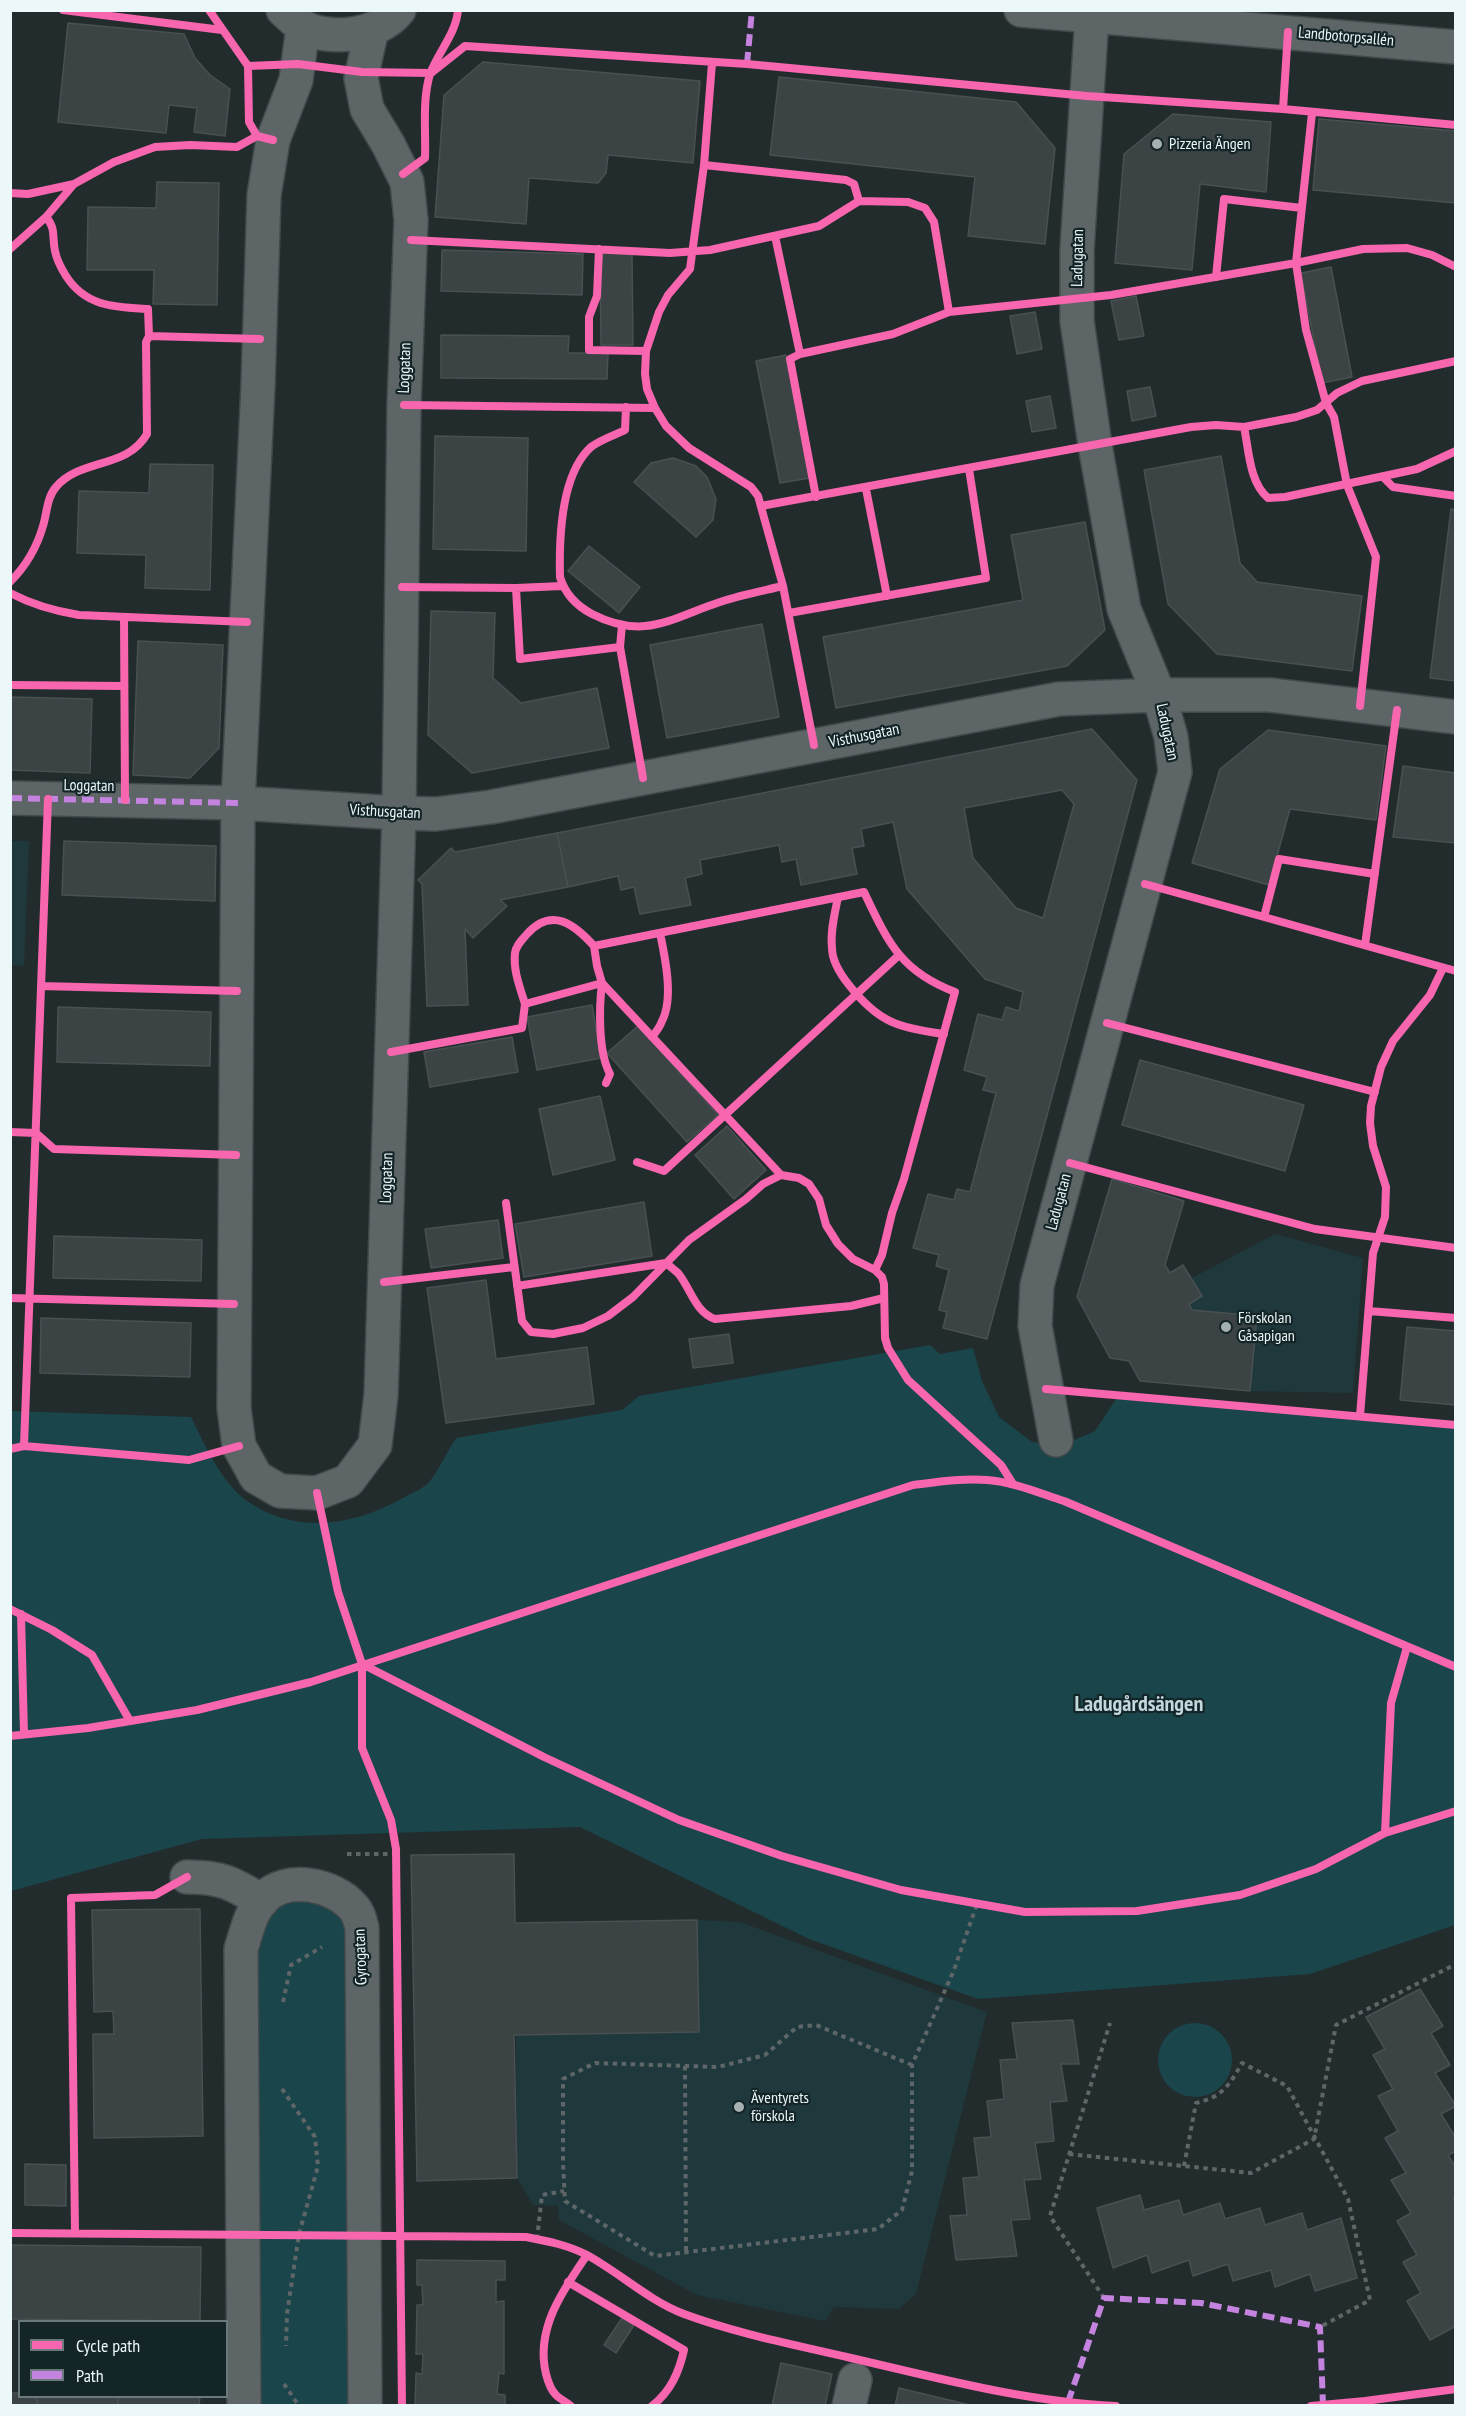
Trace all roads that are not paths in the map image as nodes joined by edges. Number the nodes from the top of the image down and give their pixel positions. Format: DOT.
graph roads {
  1 [pos="1021,10"];
  2 [pos="1140,15"];
  3 [pos="394,16"];
  4 [pos="1092,16"];
  5 [pos="293,19"];
  6 [pos="1455,47"];
  7 [pos="1159,695"];
  8 [pos="1455,717"];
  9 [pos="10,798"];
  10 [pos="238,803"];
  11 [pos="399,813"];
  12 [pos="1056,1440"];
  13 [pos="187,1877"];
  14 [pos="262,1901"];
  15 [pos="244,2406"];
  16 [pos="365,2406"];
  1 -- 4 [label="street, Landbotorpsallén"];
  2 -- 4 [label="street, Landbotorpsallén"];
  2 -- 6 [label="street, Landbotorpsallén"];
  3 -- 5 [label="street"];
  3 -- 11 [label="street, Loggatan"];
  4 -- 7 [label="street, Ladugatan"];
  5 -- 10 [label="street, Loggatan"];
  7 -- 8 [label="street, Visthusgatan"];
  7 -- 11 [label="street, Visthusgatan"];
  7 -- 12 [label="street, Ladugatan"];
  9 -- 10 [label="street, Loggatan"];
  10 -- 11 [label="street, Visthusgatan"];
  10 -- 11 [label="street, Loggatan"];
  13 -- 14 [label="street"];
  14 -- 15 [label="street"];
  14 -- 16 [label="street, Gyrogatan"];
}
